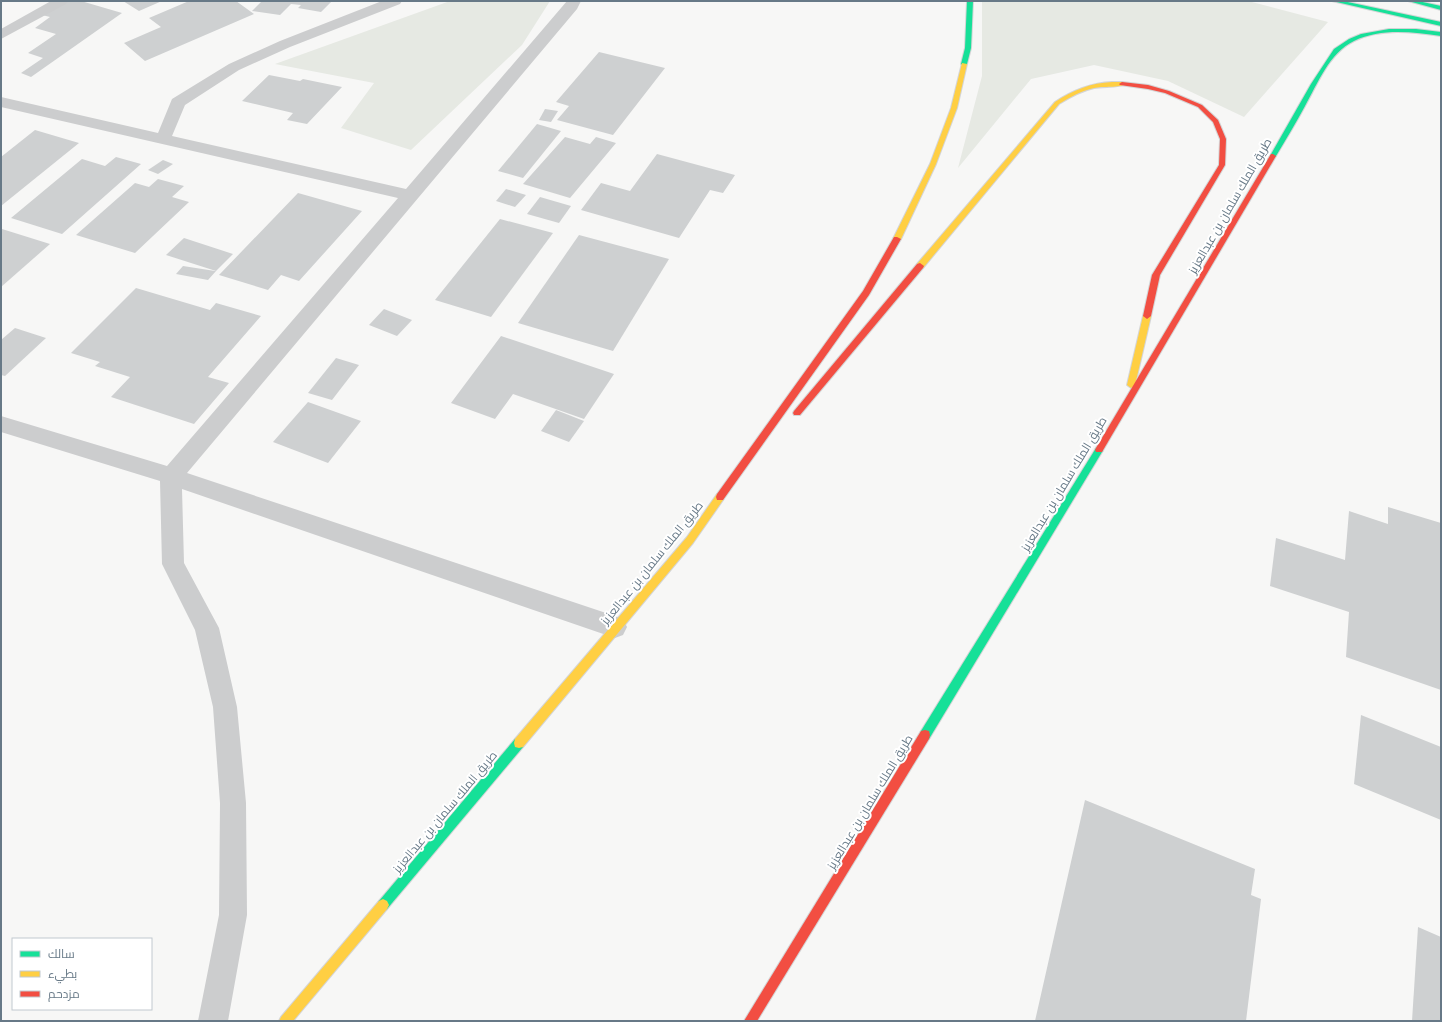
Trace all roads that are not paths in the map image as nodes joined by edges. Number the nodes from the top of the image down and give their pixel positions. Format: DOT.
graph roads {
  1 [pos="61,1"];
  2 [pos="395,1"];
  3 [pos="574,1"];
  4 [pos="970,1"];
  5 [pos="1335,1"];
  6 [pos="1411,1"];
  7 [pos="1441,8"];
  8 [pos="1441,24"];
  9 [pos="1441,34"];
  10 [pos="1,35"];
  11 [pos="1,102"];
  12 [pos="164,139"];
  13 [pos="410,195"];
  14 [pos="1126,406"];
  15 [pos="792,419"];
  16 [pos="1,424"];
  17 [pos="766,449"];
  18 [pos="171,476"];
  19 [pos="690,540"];
  20 [pos="616,627"];
  21 [pos="213,1021"];
  22 [pos="285,1021"];
  23 [pos="750,1021"];
  1 -- 10 [label="street"];
  2 -- 12 [label="street"];
  3 -- 13 [label="street"];
  4 -- 19 [label="main road, طريق الملك سلمان بن عبدالعزيز"];
  5 -- 8 [label="main road"];
  6 -- 7 [label="main road"];
  9 -- 14 [label="main road, طريق الملك سلمان بن عبدالعزيز"];
  11 -- 12 [label="street"];
  12 -- 13 [label="street"];
  13 -- 18 [label="street"];
  14 -- 15 [label="main road"];
  14 -- 23 [label="main road, طريق الملك سلمان بن عبدالعزيز"];
  16 -- 18 [label="street"];
  17 -- 19 [label="main road"];
  18 -- 20 [label="street"];
  18 -- 21 [label="street"];
  19 -- 20 [label="main road, طريق الملك سلمان بن عبدالعزيز"];
  20 -- 22 [label="main road, طريق الملك سلمان بن عبدالعزيز"];
}
